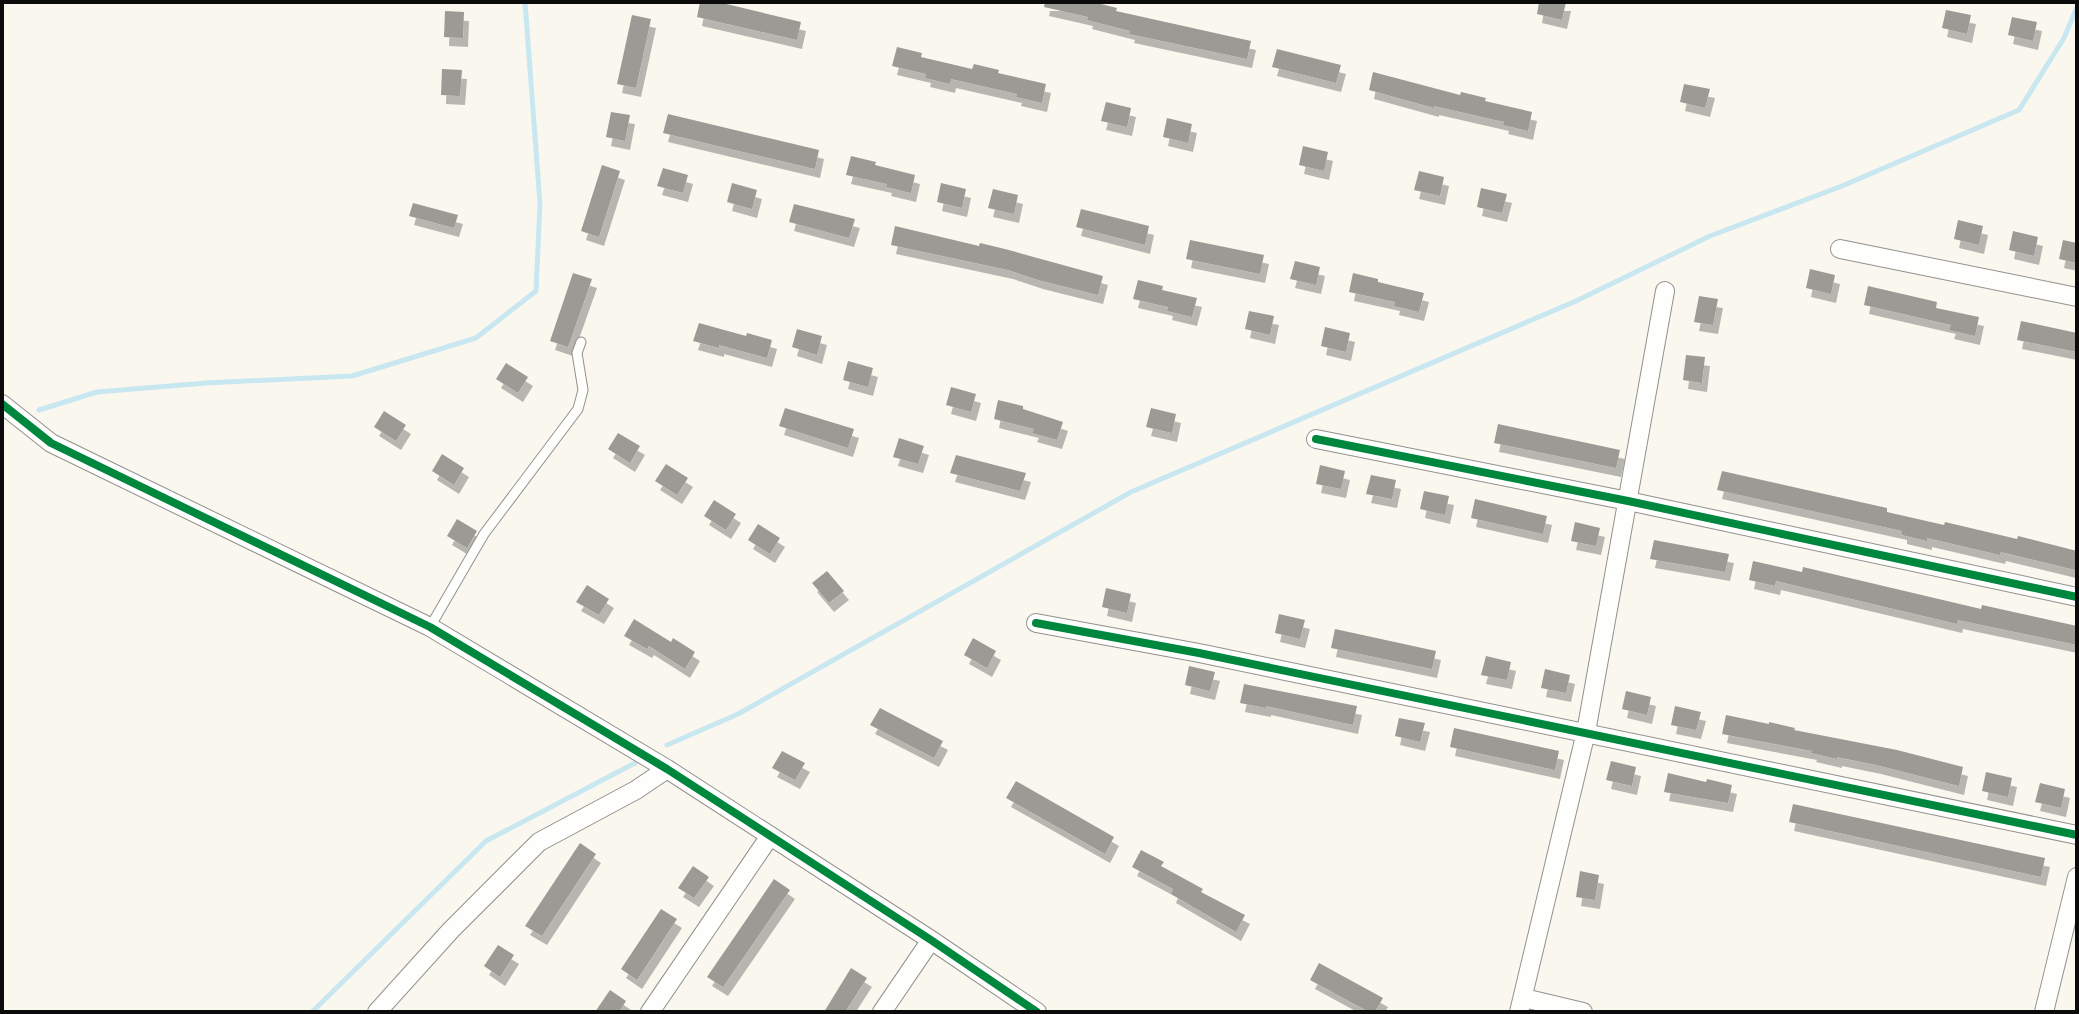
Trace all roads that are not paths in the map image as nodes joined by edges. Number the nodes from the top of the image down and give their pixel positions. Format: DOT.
graph roads {
  1 [pos="1840,249"];
  2 [pos="1665,291"];
  3 [pos="2077,297"];
  4 [pos="581,342"];
  5 [pos="2,404"];
  6 [pos="1316,439"];
  7 [pos="1628,501"];
  8 [pos="2077,597"];
  9 [pos="1036,623"];
  10 [pos="430,627"];
  11 [pos="1586,732"];
  12 [pos="667,769"];
  13 [pos="2077,835"];
  14 [pos="770,836"];
  15 [pos="2077,877"];
  16 [pos="931,940"];
  17 [pos="1522,1005"];
  18 [pos="377,1012"];
  19 [pos="650,1012"];
  20 [pos="882,1012"];
  21 [pos="1037,1012"];
  22 [pos="1583,1012"];
  23 [pos="2044,1012"];
  1 -- 3 [label="street"];
  2 -- 7 [label="street"];
  4 -- 10 [label="lane"];
  5 -- 10 [label="street"];
  6 -- 7 [label="street"];
  7 -- 8 [label="street"];
  7 -- 11 [label="street"];
  9 -- 11 [label="street"];
  10 -- 12 [label="street"];
  11 -- 13 [label="street"];
  11 -- 17 [label="street"];
  12 -- 14 [label="street"];
  12 -- 18 [label="street"];
  14 -- 16 [label="street"];
  14 -- 19 [label="street"];
  15 -- 23 [label="street"];
  16 -- 20 [label="street"];
  16 -- 21 [label="street"];
  17 -- 22 [label="street"];
}
